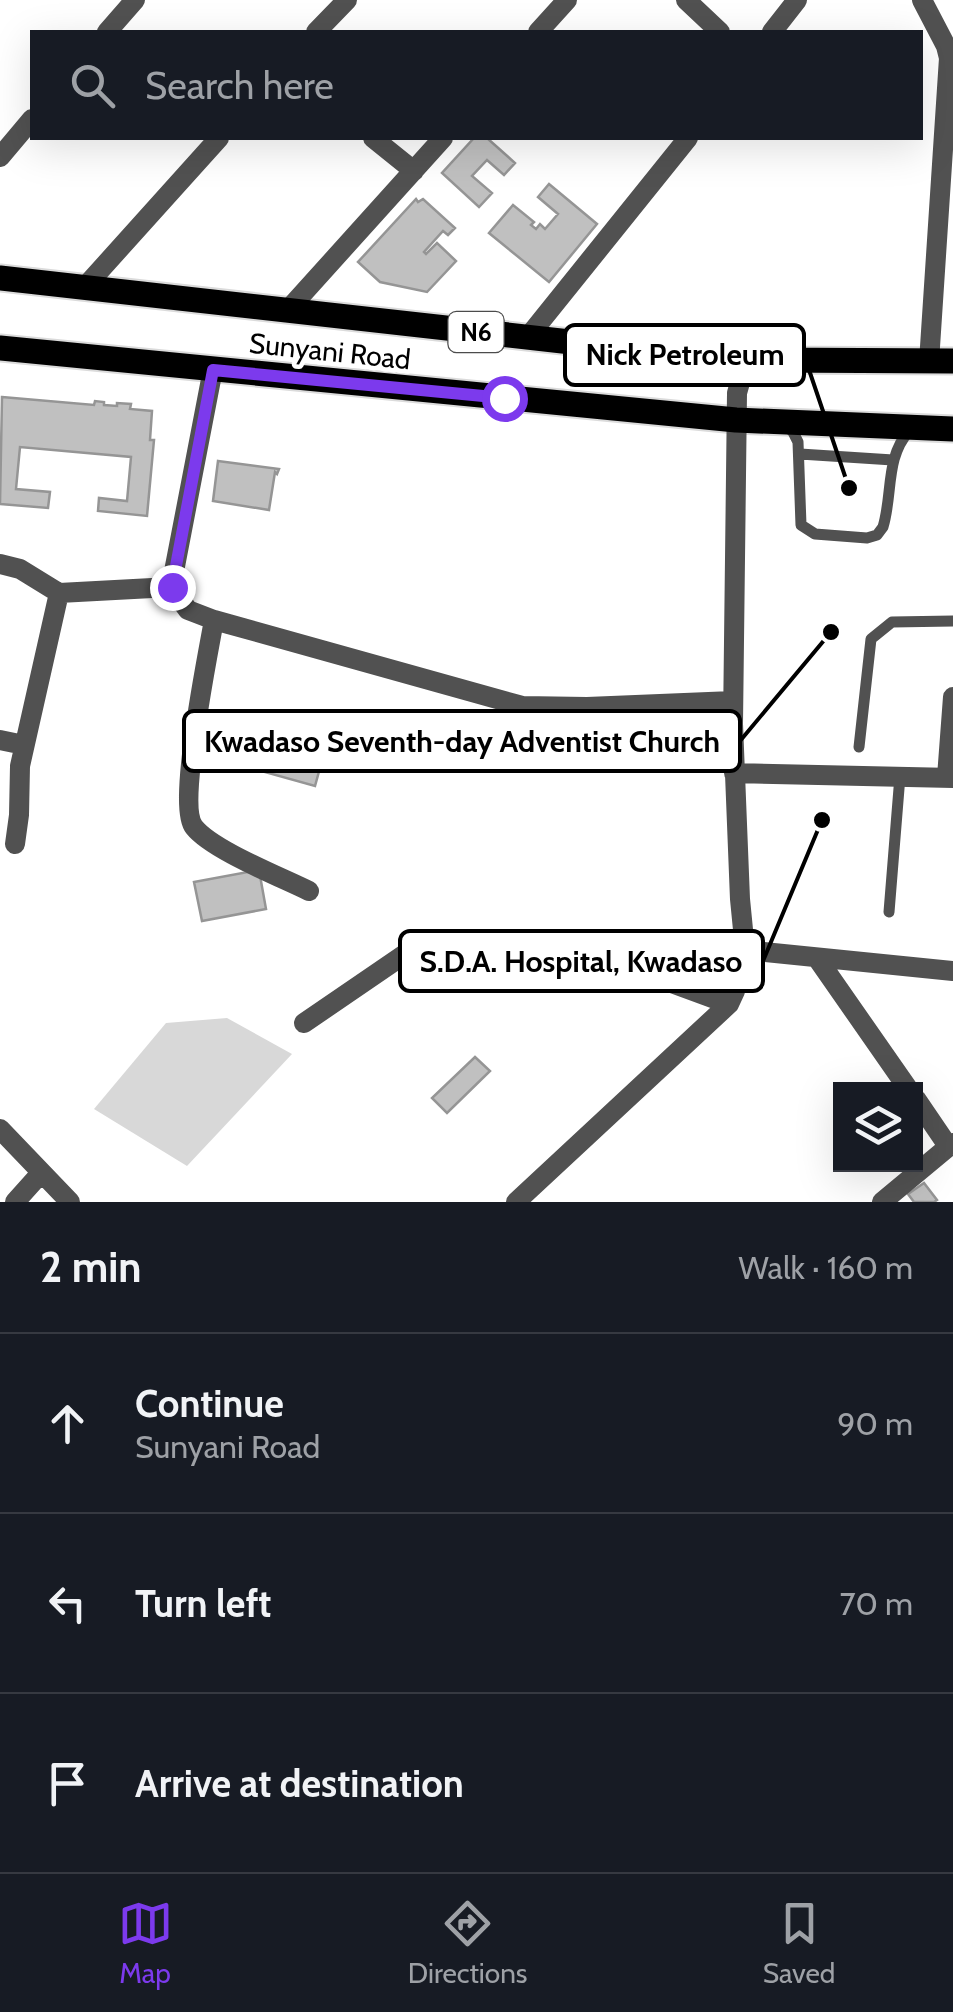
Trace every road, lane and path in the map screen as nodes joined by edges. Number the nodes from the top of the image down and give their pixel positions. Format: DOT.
graph roads {
  1 [pos="135,0"];
  2 [pos="347,0"];
  3 [pos="567,0"];
  4 [pos="686,0"];
  5 [pos="798,0"];
  6 [pos="922,0"];
  7 [pos="109,30"];
  8 [pos="318,30"];
  9 [pos="540,30"];
  10 [pos="718,30"];
  11 [pos="774,30"];
  12 [pos="30,121"];
  13 [pos="218,140"];
  14 [pos="376,140"];
  15 [pos="441,140"];
  16 [pos="686,140"];
  17 [pos="0,157"];
  18 [pos="414,170"];
  19 [pos="0,278"];
  20 [pos="84,288"];
  21 [pos="288,311"];
  22 [pos="528,337"];
  23 [pos="0,348"];
  24 [pos="769,360"];
  25 [pos="941,362"];
  26 [pos="213,370"];
  27 [pos="736,420"];
  28 [pos="782,422"];
  29 [pos="912,428"];
  30 [pos="953,429"];
  31 [pos="800,454"];
  32 [pos="893,460"];
  33 [pos="0,564"];
  34 [pos="172,587"];
  35 [pos="59,593"];
  36 [pos="214,620"];
  37 [pos="953,621"];
  38 [pos="953,697"];
  39 [pos="733,701"];
  40 [pos="0,740"];
  41 [pos="24,745"];
  42 [pos="859,748"];
  43 [pos="734,773"];
  44 [pos="900,776"];
  45 [pos="950,777"];
  46 [pos="15,844"];
  47 [pos="310,891"];
  48 [pos="889,912"];
  49 [pos="745,950"];
  50 [pos="817,958"];
  51 [pos="953,971"];
  52 [pos="729,1004"];
  53 [pos="304,1023"];
  54 [pos="902,1082"];
  55 [pos="923,1109"];
  56 [pos="0,1130"];
  57 [pos="950,1144"];
  58 [pos="41,1173"];
  59 [pos="15,1202"];
  60 [pos="70,1202"];
  61 [pos="516,1202"];
  62 [pos="882,1202"];
  1 -- 7 [label="street"];
  2 -- 8 [label="street"];
  3 -- 9 [label="street"];
  4 -- 10 [label="street"];
  5 -- 11 [label="street"];
  6 -- 25 [label="street"];
  12 -- 17 [label="street"];
  13 -- 20 [label="street"];
  14 -- 18 [label="street"];
  15 -- 18 [label="street"];
  16 -- 22 [label="street"];
  18 -- 21 [label="street"];
  19 -- 20 [label="main road, N6"];
  20 -- 21 [label="main road, N6"];
  21 -- 22 [label="main road, N6"];
  22 -- 24 [label="main road, N6"];
  23 -- 26 [label="main road, Sunyani Road / N6"];
  24 -- 25 [label="main road, N6"];
  24 -- 27 [label="street"];
  26 -- 27 [label="main road, Sunyani Road / N6"];
  26 -- 34 [label="street"];
  27 -- 28 [label="main road, Sunyani Road / N6"];
  27 -- 39 [label="street"];
  28 -- 29 [label="main road, Sunyani Road / N6"];
  28 -- 31 [label="lane"];
  29 -- 30 [label="main road, Sunyani Road / N6"];
  29 -- 32 [label="lane"];
  31 -- 32 [label="lane"];
  31 -- 32 [label="lane"];
  33 -- 35 [label="street"];
  34 -- 35 [label="street"];
  34 -- 36 [label="street"];
  35 -- 41 [label="street"];
  36 -- 39 [label="street"];
  36 -- 47 [label="street"];
  37 -- 42 [label="lane"];
  38 -- 45 [label="street"];
  39 -- 43 [label="street"];
  40 -- 41 [label="street"];
  41 -- 46 [label="street"];
  43 -- 44 [label="street"];
  43 -- 49 [label="street"];
  44 -- 45 [label="street"];
  44 -- 48 [label="lane"];
  49 -- 50 [label="street"];
  49 -- 52 [label="street"];
  50 -- 51 [label="street"];
  50 -- 54 [label="street"];
  52 -- 53 [label="street"];
  52 -- 61 [label="street"];
  55 -- 57 [label="street"];
  56 -- 58 [label="street"];
  57 -- 62 [label="street"];
  58 -- 59 [label="street"];
  58 -- 60 [label="street"];
}
